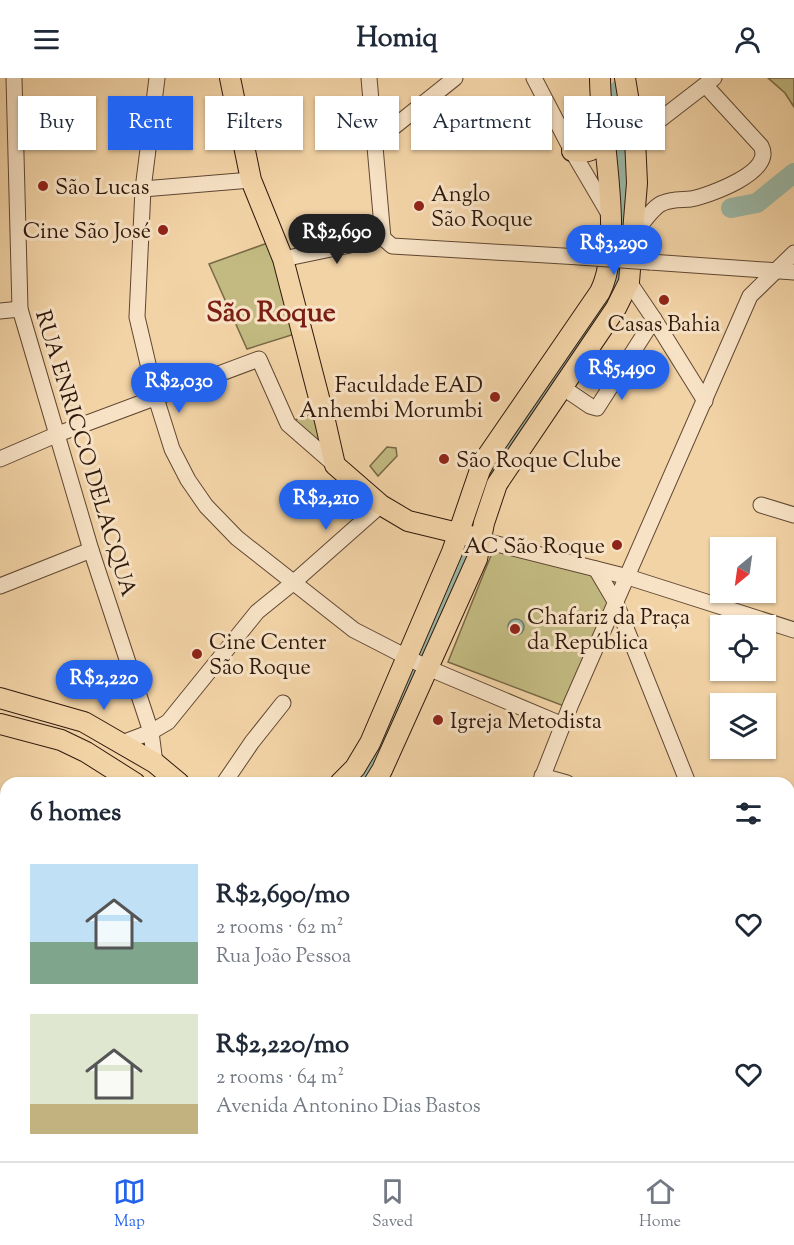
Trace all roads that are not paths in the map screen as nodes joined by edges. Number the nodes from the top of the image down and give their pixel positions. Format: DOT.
graph roads {
  1 [pos="14,78"];
  2 [pos="157,78"];
  3 [pos="230,78"];
  4 [pos="369,78"];
  5 [pos="455,78"];
  6 [pos="534,78"];
  7 [pos="600,78"];
  8 [pos="624,78"];
  9 [pos="710,82"];
  10 [pos="371,96"];
  11 [pos="601,96"];
  12 [pos="627,96"];
  13 [pos="665,116"];
  14 [pos="399,123"];
  15 [pos="376,150"];
  16 [pos="592,150"];
  17 [pos="605,150"];
  18 [pos="636,150"];
  19 [pos="572,151"];
  20 [pos="251,180"];
  21 [pos="143,189"];
  22 [pos="610,216"];
  23 [pos="634,233"];
  24 [pos="383,238"];
  25 [pos="794,253"];
  26 [pos="283,259"];
  27 [pos="776,271"];
  28 [pos="794,272"];
  29 [pos="628,282"];
  30 [pos="20,309"];
  31 [pos="0,311"];
  32 [pos="654,319"];
  33 [pos="562,387"];
  34 [pos="156,398"];
  35 [pos="705,401"];
  36 [pos="58,434"];
  37 [pos="0,459"];
  38 [pos="334,465"];
  39 [pos="381,505"];
  40 [pos="762,506"];
  41 [pos="794,515"];
  42 [pos="458,533"];
  43 [pos="481,540"];
  44 [pos="91,550"];
  45 [pos="596,569"];
  46 [pos="628,577"];
  47 [pos="294,582"];
  48 [pos="0,586"];
  49 [pos="616,603"];
  50 [pos="794,630"];
  51 [pos="407,658"];
  52 [pos="428,668"];
  53 [pos="0,698"];
  54 [pos="283,703"];
  55 [pos="0,724"];
  56 [pos="563,725"];
  57 [pos="152,732"];
  58 [pos="122,743"];
  59 [pos="154,763"];
  60 [pos="126,777"];
  61 [pos="172,777"];
  62 [pos="228,777"];
  63 [pos="346,777"];
  64 [pos="378,777"];
  65 [pos="542,777"];
  66 [pos="686,777"];
  1 -- 30 [label="street, RUA ENRICCO DELACQUA"];
  2 -- 21 [label="street"];
  3 -- 20 [label="main road"];
  4 -- 10 [label="street"];
  5 -- 14 [label="street"];
  6 -- 19 [label="street"];
  7 -- 11 [label="main road"];
  8 -- 12 [label="main road"];
  9 -- 13 [label="street"];
  9 -- 23 [label="street"];
  15 -- 24 [label="street"];
  16 -- 19 [label="main road"];
  17 -- 22 [label="main road"];
  18 -- 23 [label="main road"];
  19 -- 22 [label="street"];
  20 -- 21 [label="street"];
  20 -- 26 [label="main road"];
  21 -- 34 [label="street"];
  22 -- 42 [label="main road"];
  23 -- 29 [label="main road"];
  24 -- 26 [label="street"];
  24 -- 27 [label="street, bridge"];
  25 -- 27 [label="street"];
  26 -- 38 [label="main road"];
  27 -- 28 [label="street"];
  27 -- 35 [label="street"];
  29 -- 32 [label="street"];
  29 -- 33 [label="main road"];
  30 -- 31 [label="street"];
  30 -- 36 [label="street, RUA ENRICCO DELACQUA"];
  32 -- 33 [label="street"];
  32 -- 35 [label="street"];
  33 -- 43 [label="main road"];
  34 -- 36 [label="street"];
  34 -- 38 [label="street"];
  34 -- 47 [label="street"];
  35 -- 46 [label="street"];
  36 -- 37 [label="street"];
  36 -- 44 [label="street, RUA ENRICCO DELACQUA"];
  38 -- 39 [label="main road"];
  39 -- 42 [label="main road"];
  39 -- 47 [label="street"];
  40 -- 41 [label="street"];
  42 -- 43 [label="main road"];
  42 -- 51 [label="main road"];
  43 -- 45 [label="street"];
  43 -- 52 [label="main road"];
  44 -- 48 [label="street"];
  44 -- 57 [label="street, RUA ENRICCO DELACQUA"];
  45 -- 46 [label="street"];
  45 -- 49 [label="street"];
  46 -- 49 [label="street"];
  46 -- 50 [label="street"];
  47 -- 51 [label="street"];
  47 -- 57 [label="street"];
  49 -- 56 [label="street"];
  49 -- 66 [label="street"];
  51 -- 52 [label="street"];
  51 -- 63 [label="main road"];
  52 -- 56 [label="street"];
  52 -- 64 [label="main road"];
  53 -- 58 [label="main road"];
  54 -- 62 [label="street"];
  55 -- 60 [label="main road"];
  56 -- 65 [label="street"];
  57 -- 58 [label="street"];
  57 -- 59 [label="street, RUA ENRICCO DELACQUA"];
  58 -- 59 [label="main road"];
  59 -- 61 [label="main road"];
}
